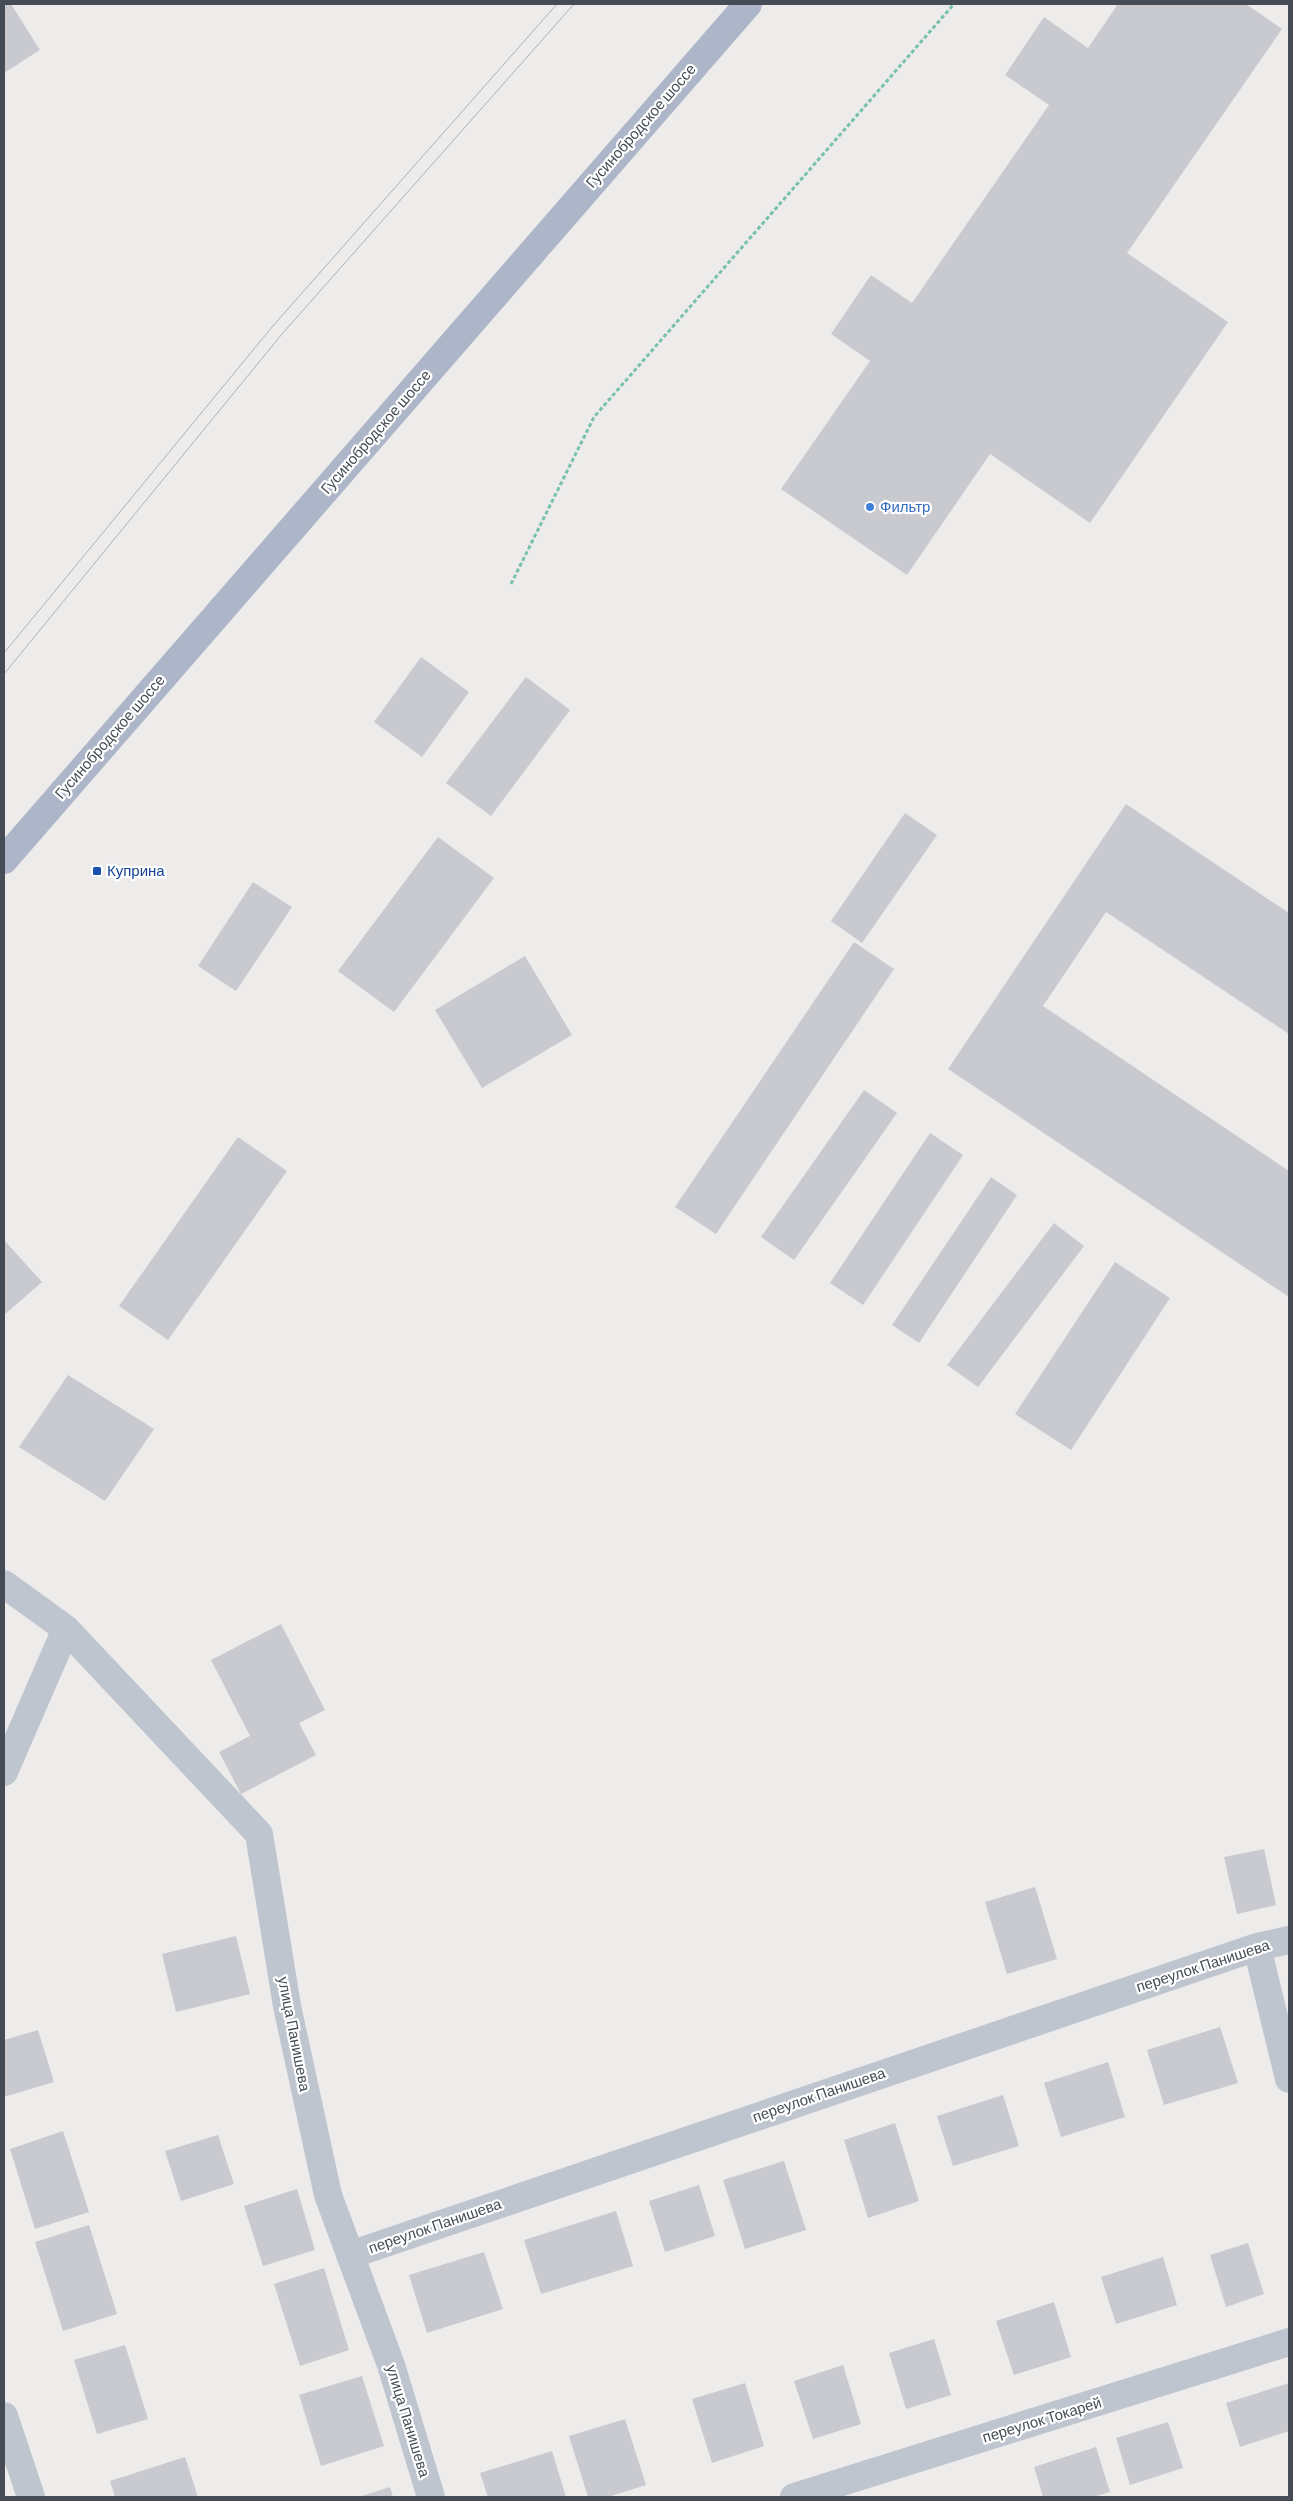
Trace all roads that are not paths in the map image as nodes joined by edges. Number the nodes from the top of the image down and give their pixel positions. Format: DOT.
graph roads {
  1 [pos="748,4"];
  2 [pos="4,860"];
  3 [pos="4,1584"];
  4 [pos="66,1629"];
  5 [pos="4,1772"];
  6 [pos="1289,1940"];
  7 [pos="1257,1947"];
  8 [pos="1289,2079"];
  9 [pos="350,2255"];
  10 [pos="1289,2342"];
  11 [pos="4,2416"];
  12 [pos="31,2497"];
  13 [pos="431,2497"];
  14 [pos="794,2497"];
  1 -- 2 [label="main road, Гусинобродское шоссе"];
  3 -- 4 [label="street, улица Панишева"];
  4 -- 5 [label="street"];
  4 -- 9 [label="street, улица Панишева"];
  6 -- 7 [label="street, переулок Панишева"];
  7 -- 8 [label="street"];
  7 -- 9 [label="street, переулок Панишева"];
  9 -- 13 [label="street, улица Панишева"];
  10 -- 14 [label="street, переулок Токарей"];
  11 -- 12 [label="street"];
}
